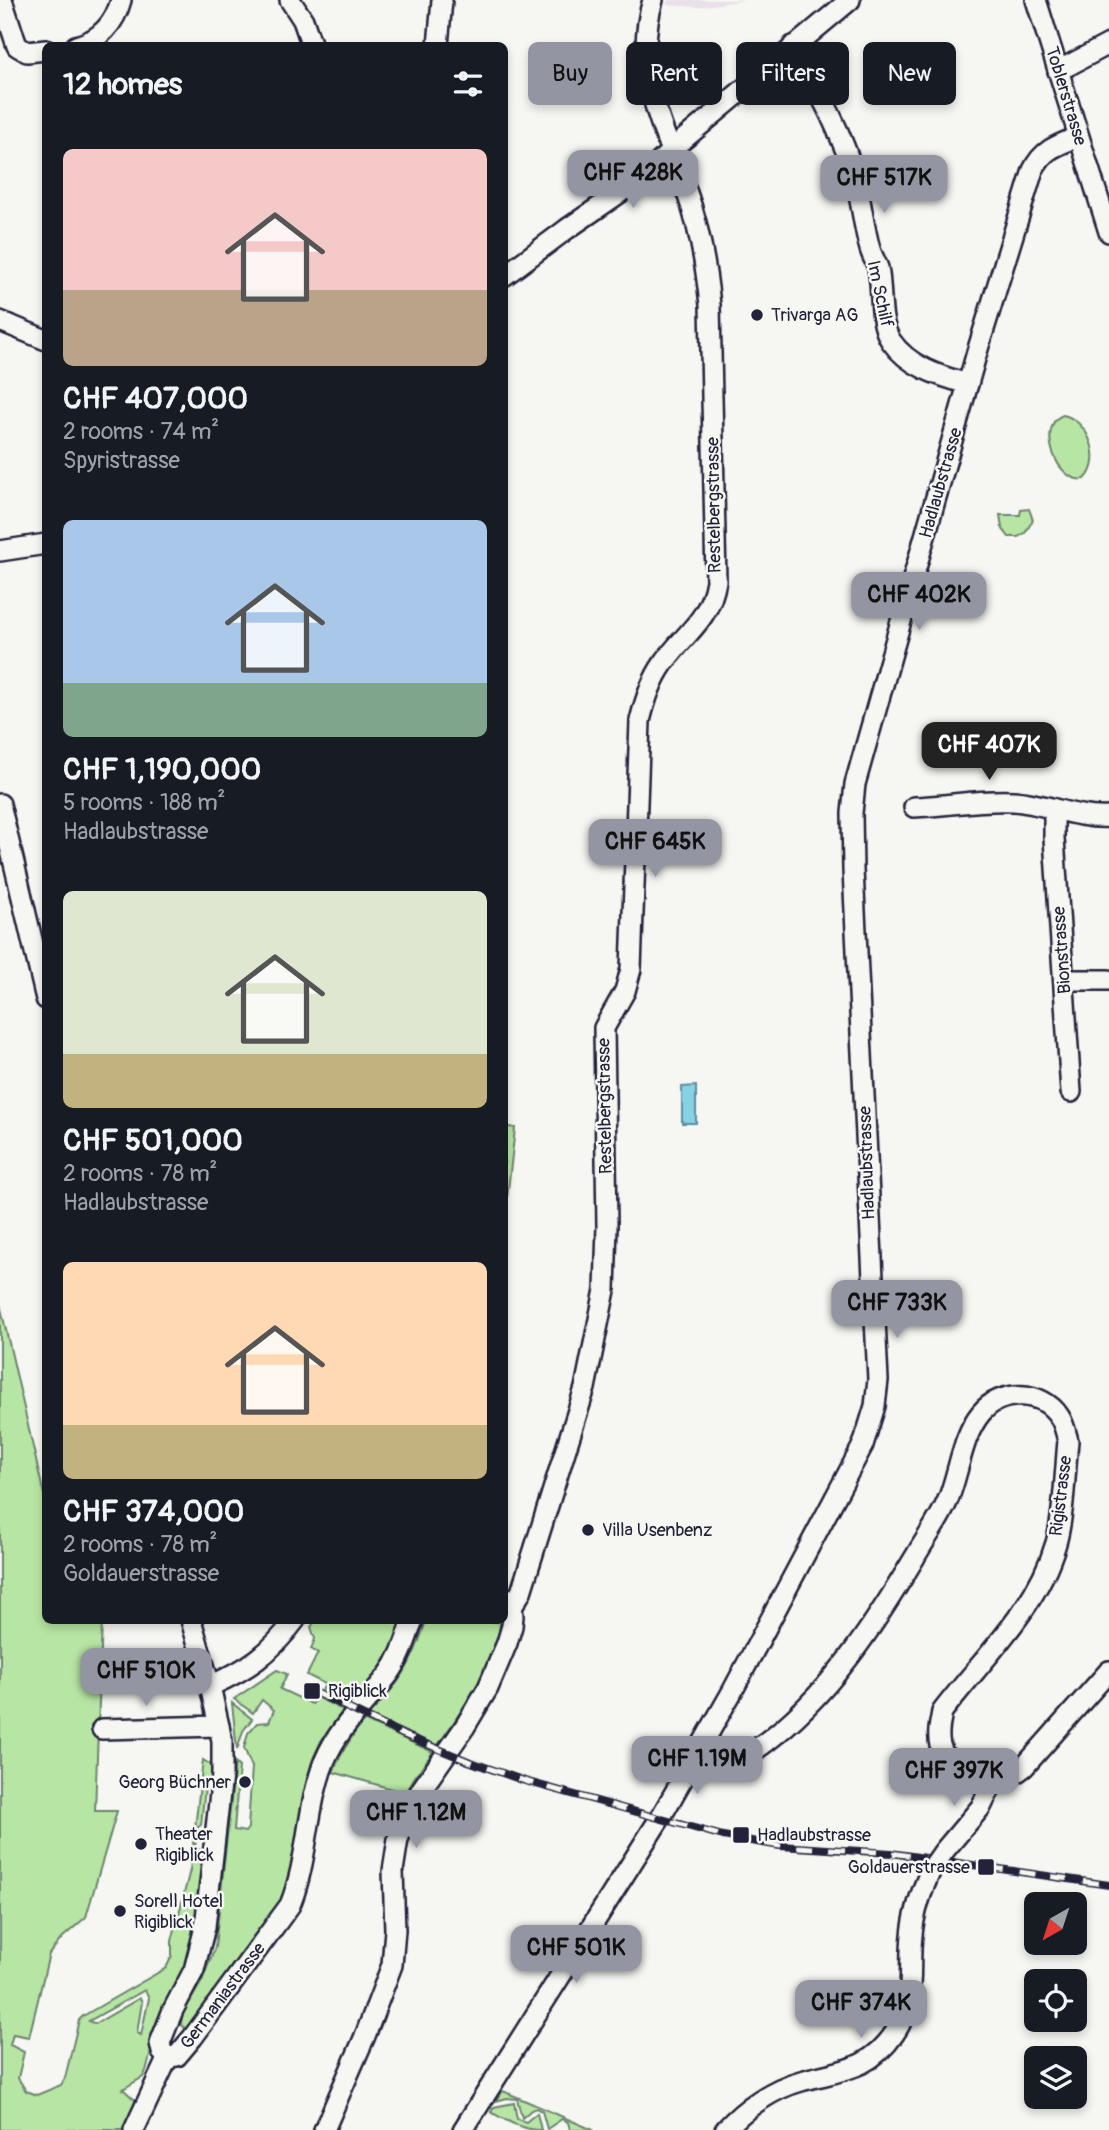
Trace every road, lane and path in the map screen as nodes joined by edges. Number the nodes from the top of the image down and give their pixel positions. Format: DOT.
graph roads {
  1 [pos="2,0"];
  2 [pos="121,0"];
  3 [pos="290,0"];
  4 [pos="442,0"];
  5 [pos="653,0"];
  6 [pos="850,0"];
  7 [pos="1036,0"];
  8 [pos="87,42"];
  9 [pos="311,42"];
  10 [pos="438,42"];
  11 [pos="798,42"];
  12 [pos="1109,44"];
  13 [pos="42,50"];
  14 [pos="1058,71"];
  15 [pos="736,95"];
  16 [pos="826,105"];
  17 [pos="1078,137"];
  18 [pos="670,154"];
  19 [pos="1109,232"];
  20 [pos="508,273"];
  21 [pos="0,321"];
  22 [pos="42,339"];
  23 [pos="968,384"];
  24 [pos="42,545"];
  25 [pos="0,551"];
  26 [pos="0,804"];
  27 [pos="914,807"];
  28 [pos="1054,809"];
  29 [pos="1109,817"];
  30 [pos="1064,979"];
  31 [pos="1109,980"];
  32 [pos="42,982"];
  33 [pos="1071,1092"];
  34 [pos="508,1601"];
  35 [pos="192,1624"];
  36 [pos="292,1624"];
  37 [pos="412,1624"];
  38 [pos="1109,1671"];
  39 [pos="210,1686"];
  40 [pos="219,1726"];
  41 [pos="102,1729"];
  42 [pos="700,1750"];
  43 [pos="993,1783"];
  44 [pos="168,2057"];
  45 [pos="134,2130"];
  46 [pos="324,2130"];
  47 [pos="463,2130"];
  48 [pos="725,2130"];
  1 -- 13 [label="street"];
  2 -- 8 [label="street"];
  3 -- 9 [label="street"];
  4 -- 10 [label="street"];
  5 -- 18 [label="street, Restelbergstrasse"];
  6 -- 11 [label="street"];
  7 -- 14 [label="street, Toblerstrasse"];
  12 -- 14 [label="street"];
  14 -- 17 [label="street, Toblerstrasse"];
  15 -- 18 [label="street"];
  16 -- 23 [label="street, Im Schilf"];
  17 -- 19 [label="street, Toblerstrasse"];
  17 -- 23 [label="street, Hadlaubstrasse"];
  18 -- 20 [label="street"];
  18 -- 34 [label="street, Restelbergstrasse"];
  21 -- 22 [label="street"];
  23 -- 42 [label="street, Hadlaubstrasse"];
  24 -- 25 [label="street"];
  26 -- 32 [label="street"];
  27 -- 28 [label="street"];
  28 -- 29 [label="street"];
  28 -- 30 [label="street, Bionstrasse"];
  30 -- 31 [label="street"];
  30 -- 33 [label="street, Bionstrasse"];
  34 -- 46 [label="street"];
  35 -- 39 [label="street, Germaniastrasse"];
  36 -- 39 [label="street"];
  37 -- 44 [label="street, Germaniastrasse"];
  38 -- 43 [label="street"];
  39 -- 40 [label="street, Germaniastrasse"];
  40 -- 41 [label="street"];
  40 -- 44 [label="street, Germaniastrasse"];
  42 -- 43 [label="street, Rigistrasse"];
  42 -- 47 [label="street, Hadlaubstrasse"];
  43 -- 48 [label="street, bridge"];
  44 -- 45 [label="street"];
}
